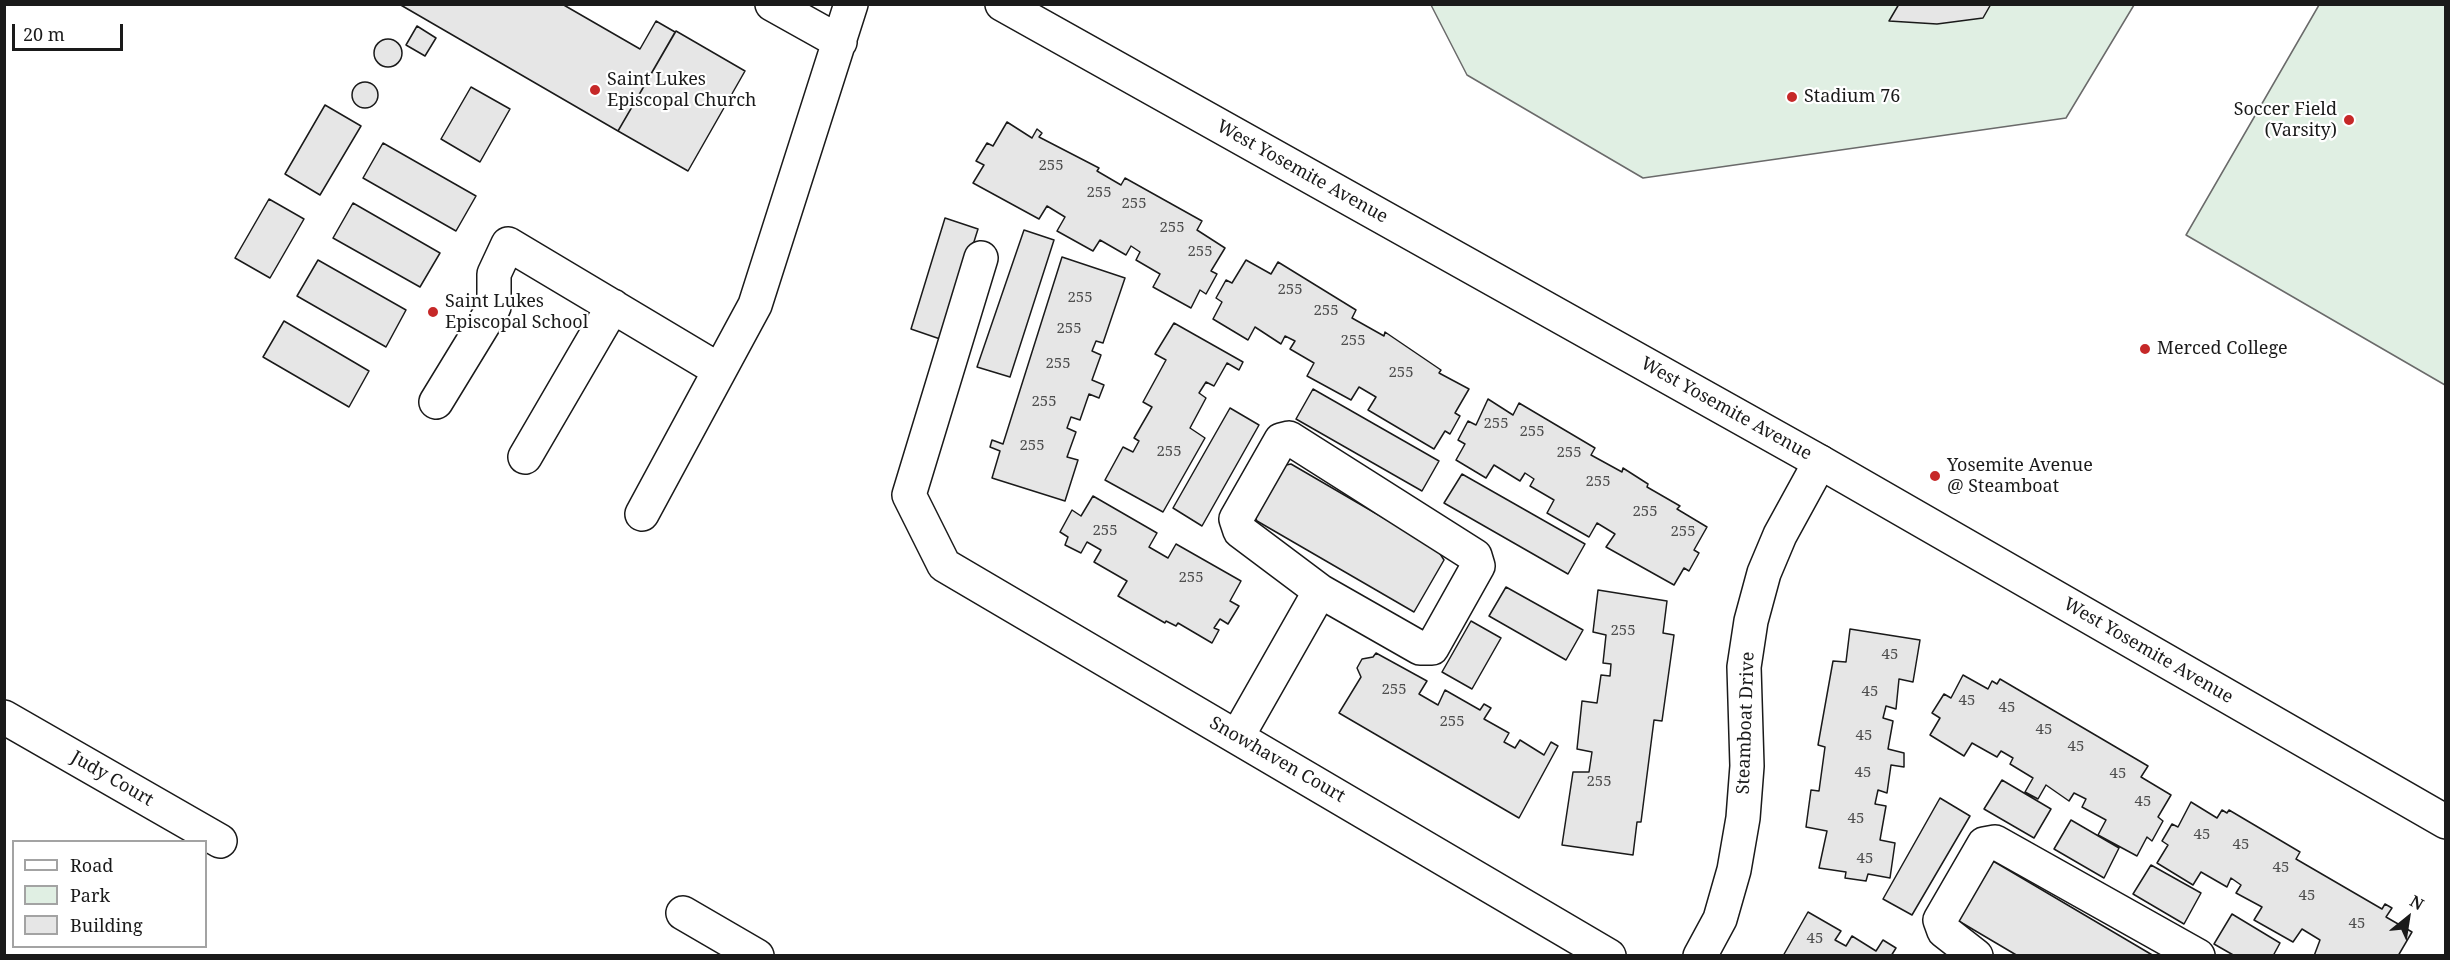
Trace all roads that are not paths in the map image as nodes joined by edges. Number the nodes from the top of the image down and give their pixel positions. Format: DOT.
graph roads {
  1 [pos="772,4"];
  2 [pos="851,4"];
  3 [pos="1002,4"];
  4 [pos="840,42"];
  5 [pos="981,258"];
  6 [pos="613,306"];
  7 [pos="719,370"];
  8 [pos="436,402"];
  9 [pos="525,457"];
  10 [pos="1820,462"];
  11 [pos="642,514"];
  12 [pos="1320,591"];
  13 [pos="4,717"];
  14 [pos="1237,737"];
  15 [pos="2445,822"];
  16 [pos="220,841"];
  17 [pos="683,913"];
  18 [pos="757,956"];
  19 [pos="1610,956"];
  20 [pos="1700,956"];
  21 [pos="1976,956"];
  22 [pos="2198,956"];
  1 -- 4 [label="main road"];
  2 -- 4 [label="main road"];
  3 -- 10 [label="main road, West Yosemite Avenue"];
  4 -- 7 [label="main road"];
  5 -- 14 [label="main road, Snowhaven Court"];
  6 -- 7 [label="main road"];
  6 -- 8 [label="main road"];
  6 -- 9 [label="main road"];
  7 -- 11 [label="main road"];
  10 -- 15 [label="main road, West Yosemite Avenue"];
  10 -- 20 [label="main road, Steamboat Drive"];
  12 -- 12 [label="main road"];
  12 -- 14 [label="main road"];
  13 -- 16 [label="main road, Judy Court"];
  14 -- 19 [label="main road, Snowhaven Court"];
  17 -- 18 [label="main road"];
  21 -- 22 [label="main road"];
}
